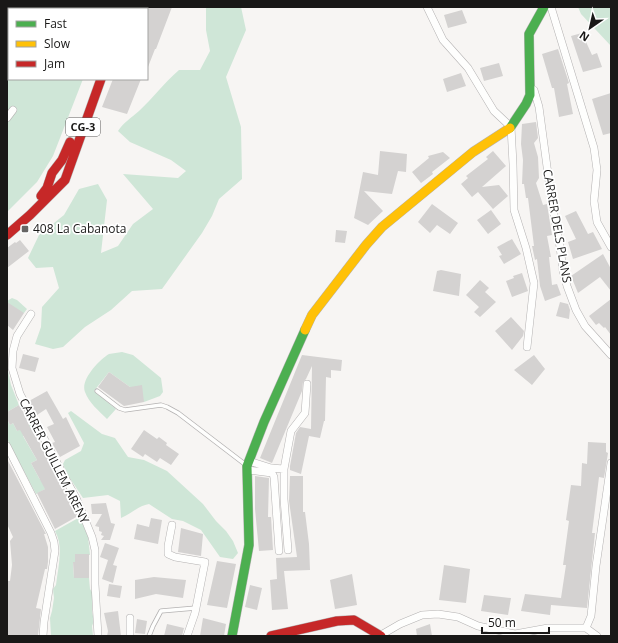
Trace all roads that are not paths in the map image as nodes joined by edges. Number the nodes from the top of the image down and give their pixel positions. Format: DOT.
graph roads {
  1 [pos="427,7"];
  2 [pos="544,7"];
  3 [pos="551,7"];
  4 [pos="94,80"];
  5 [pos="101,80"];
  6 [pos="529,86"];
  7 [pos="13,110"];
  8 [pos="7,118"];
  9 [pos="510,127"];
  10 [pos="53,173"];
  11 [pos="65,179"];
  12 [pos="7,228"];
  13 [pos="7,235"];
  14 [pos="611,247"];
  15 [pos="31,314"];
  16 [pos="527,347"];
  17 [pos="611,355"];
  18 [pos="307,384"];
  19 [pos="97,391"];
  20 [pos="7,446"];
  21 [pos="611,463"];
  22 [pos="248,466"];
  23 [pos="284,469"];
  24 [pos="172,526"];
  25 [pos="288,550"];
  26 [pos="279,551"];
  27 [pos="196,608"];
  28 [pos="130,618"];
  29 [pos="586,628"];
  30 [pos="515,635"];
  31 [pos="43,636"];
  32 [pos="98,636"];
  33 [pos="130,636"];
  34 [pos="149,636"];
  35 [pos="187,636"];
  36 [pos="232,636"];
  37 [pos="271,636"];
  38 [pos="381,636"];
  39 [pos="597,636"];
  1 -- 9 [label="street"];
  2 -- 6 [label="main road"];
  3 -- 14 [label="street"];
  4 -- 10 [label="main road, CG-3"];
  5 -- 11 [label="main road, CG-3"];
  6 -- 9 [label="main road"];
  6 -- 17 [label="street, CARRER DELS PLANS"];
  7 -- 8 [label="street"];
  9 -- 16 [label="street"];
  9 -- 22 [label="main road"];
  10 -- 11 [label="main road"];
  10 -- 12 [label="main road, CG-3"];
  11 -- 13 [label="main road, CG-3"];
  15 -- 32 [label="street, CARRER GUILLEM ARENY"];
  18 -- 23 [label="street"];
  19 -- 22 [label="lane"];
  20 -- 31 [label="street"];
  21 -- 29 [label="street"];
  22 -- 23 [label="street"];
  22 -- 26 [label="street"];
  22 -- 36 [label="main road"];
  23 -- 25 [label="street"];
  24 -- 27 [label="street"];
  27 -- 34 [label="lane"];
  27 -- 35 [label="street"];
  28 -- 33 [label="street"];
  29 -- 30 [label="street"];
  29 -- 39 [label="street"];
  30 -- 38 [label="street"];
  37 -- 38 [label="main road"];
}
